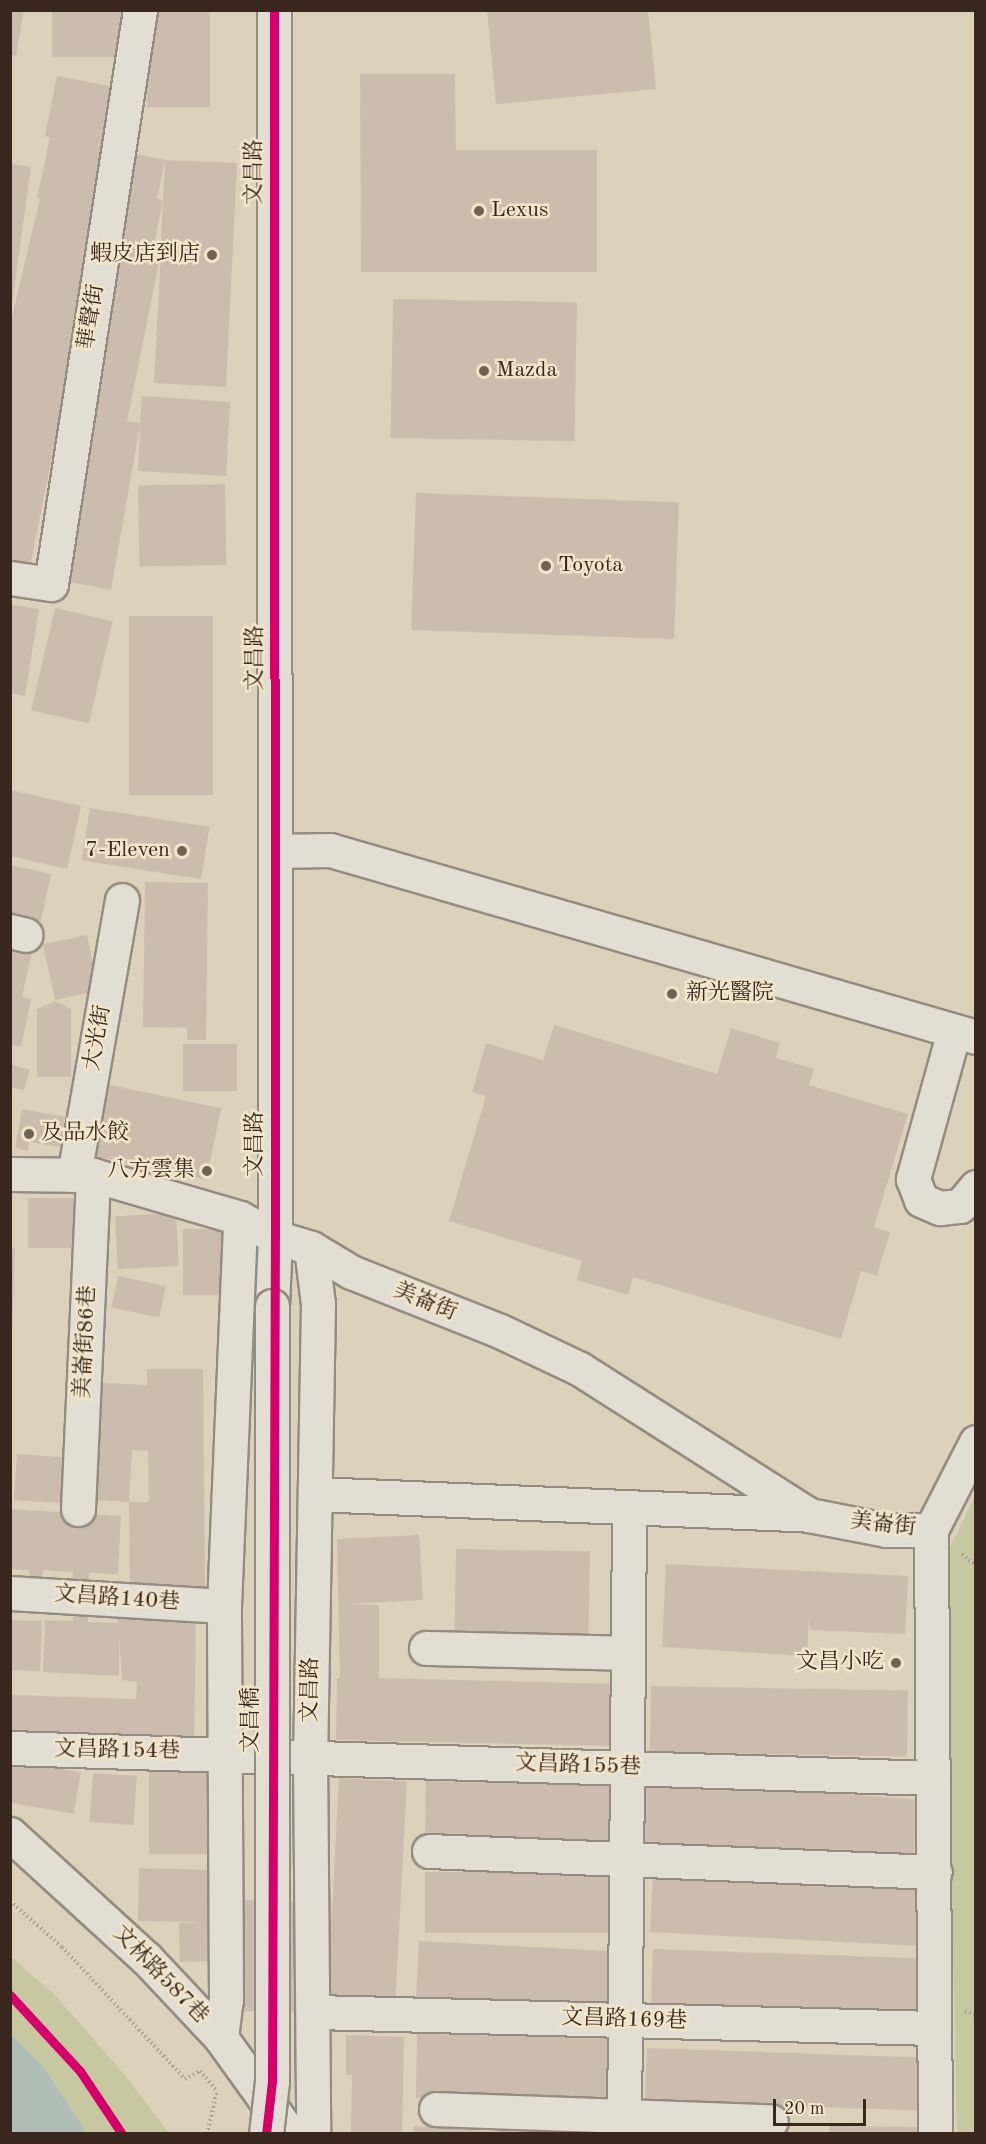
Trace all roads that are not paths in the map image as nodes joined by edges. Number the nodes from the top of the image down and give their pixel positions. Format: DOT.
graph roads {
  1 [pos="140,10"];
  2 [pos="274,10"];
  3 [pos="10,578"];
  4 [pos="276,851"];
  5 [pos="122,900"];
  6 [pos="965,1034"];
  7 [pos="10,1173"];
  8 [pos="84,1175"];
  9 [pos="975,1187"];
  10 [pos="240,1218"];
  11 [pos="275,1237"];
  12 [pos="311,1248"];
  13 [pos="272,1306"];
  14 [pos="975,1442"];
  15 [pos="315,1494"];
  16 [pos="78,1509"];
  17 [pos="629,1509"];
  18 [pos="809,1515"];
  19 [pos="931,1530"];
  20 [pos="10,1593"];
  21 [pos="224,1606"];
  22 [pos="426,1648"];
  23 [pos="627,1653"];
  24 [pos="10,1748"];
  25 [pos="223,1754"];
  26 [pos="310,1757"];
  27 [pos="627,1768"];
  28 [pos="933,1778"];
  29 [pos="10,1834"];
  30 [pos="429,1851"];
  31 [pos="626,1859"];
  32 [pos="935,1872"];
  33 [pos="315,2012"];
  34 [pos="625,2020"];
  35 [pos="934,2028"];
  36 [pos="221,2038"];
  37 [pos="436,2109"];
  38 [pos="771,2121"];
  39 [pos="624,2125"];
  40 [pos="266,2133"];
  41 [pos="290,2133"];
  42 [pos="312,2133"];
  43 [pos="935,2133"];
  1 -- 3 [label="street, 華聲街"];
  2 -- 4 [label="street, 文昌路"];
  4 -- 6 [label="street"];
  4 -- 11 [label="street, 文昌路"];
  5 -- 8 [label="street, 大光街"];
  6 -- 9 [label="street"];
  7 -- 8 [label="street, 美崙街"];
  8 -- 10 [label="street, 美崙街"];
  8 -- 16 [label="street, 美崙街86巷"];
  10 -- 11 [label="street, 美崙街"];
  10 -- 21 [label="street"];
  11 -- 12 [label="street, 美崙街"];
  11 -- 13 [label="street, 文昌路"];
  12 -- 15 [label="street, 文昌路"];
  12 -- 18 [label="street, 美崙街"];
  13 -- 40 [label="street, 文昌橋, bridge"];
  14 -- 19 [label="street, 美崙街"];
  15 -- 17 [label="street, 美崙街"];
  15 -- 26 [label="street, 文昌路"];
  17 -- 18 [label="street, 美崙街"];
  17 -- 23 [label="street"];
  18 -- 19 [label="street, 美崙街"];
  19 -- 28 [label="street"];
  20 -- 21 [label="street, 文昌路140巷"];
  21 -- 25 [label="street"];
  22 -- 23 [label="street"];
  23 -- 27 [label="street"];
  24 -- 25 [label="street, 文昌路154巷"];
  25 -- 26 [label="street, 文昌路155巷"];
  25 -- 36 [label="street"];
  26 -- 27 [label="street, 文昌路155巷"];
  26 -- 33 [label="street, 文昌路"];
  27 -- 28 [label="street, 文昌路155巷"];
  27 -- 31 [label="street"];
  28 -- 32 [label="street"];
  29 -- 36 [label="street, 文林路587巷"];
  30 -- 31 [label="street"];
  31 -- 32 [label="street"];
  31 -- 34 [label="street"];
  32 -- 35 [label="street"];
  33 -- 34 [label="street, 文昌路169巷"];
  33 -- 42 [label="street, 文昌路"];
  34 -- 35 [label="street, 文昌路169巷"];
  34 -- 39 [label="street"];
  35 -- 43 [label="street"];
  36 -- 41 [label="street, 文林路587巷"];
  37 -- 39 [label="street"];
  38 -- 39 [label="street"];
}
